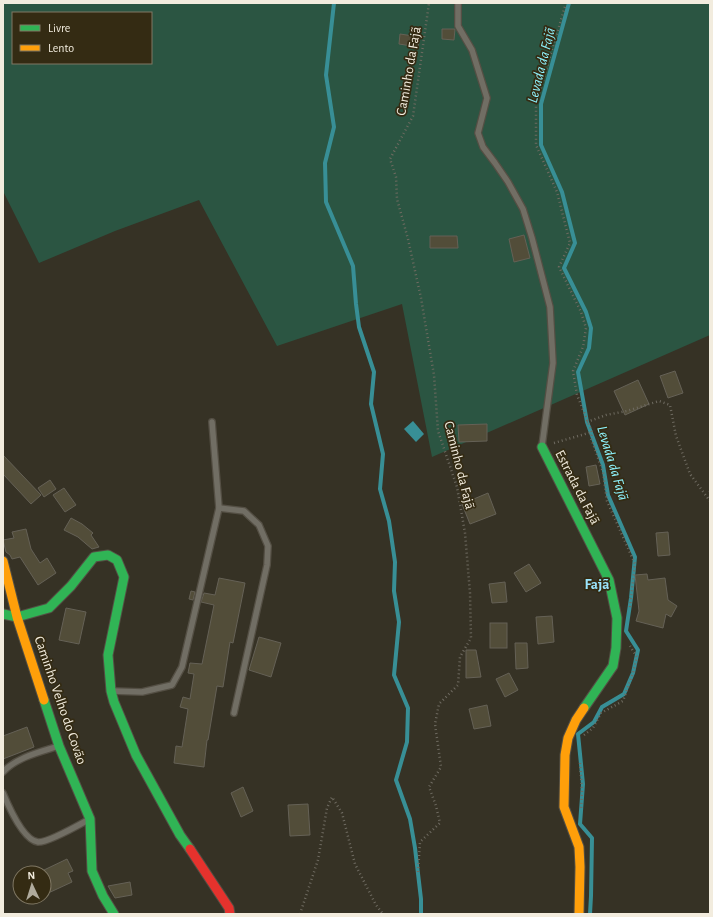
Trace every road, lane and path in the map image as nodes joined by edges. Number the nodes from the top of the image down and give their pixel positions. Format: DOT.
graph roads {
  1 [pos="429,3"];
  2 [pos="458,3"];
  3 [pos="566,3"];
  4 [pos="212,422"];
  5 [pos="588,422"];
  6 [pos="542,447"];
  7 [pos="710,501"];
  8 [pos="219,508"];
  9 [pos="3,561"];
  10 [pos="3,614"];
  11 [pos="17,617"];
  12 [pos="111,691"];
  13 [pos="234,713"];
  14 [pos="59,746"];
  15 [pos="3,772"];
  16 [pos="3,793"];
  17 [pos="90,819"];
  18 [pos="418,872"];
  19 [pos="114,914"];
  20 [pos="230,914"];
  21 [pos="300,914"];
  22 [pos="383,914"];
  23 [pos="579,914"];
  1 -- 18 [label="path, Caminho da Fajã"];
  2 -- 6 [label="lane, Estrada da Fajã"];
  3 -- 5 [label="path"];
  4 -- 8 [label="lane"];
  5 -- 6 [label="path"];
  5 -- 7 [label="path"];
  6 -- 23 [label="street, Estrada da Fajã"];
  8 -- 12 [label="lane"];
  8 -- 13 [label="lane"];
  9 -- 11 [label="street, Caminho Velho do Covão"];
  10 -- 11 [label="street"];
  11 -- 12 [label="street"];
  11 -- 14 [label="street, Caminho Velho do Covão"];
  12 -- 20 [label="street"];
  14 -- 15 [label="lane"];
  14 -- 17 [label="street, Caminho Velho do Covão"];
  16 -- 17 [label="lane"];
  17 -- 19 [label="street, Caminho Velho do Covão"];
  21 -- 22 [label="path"];
}
